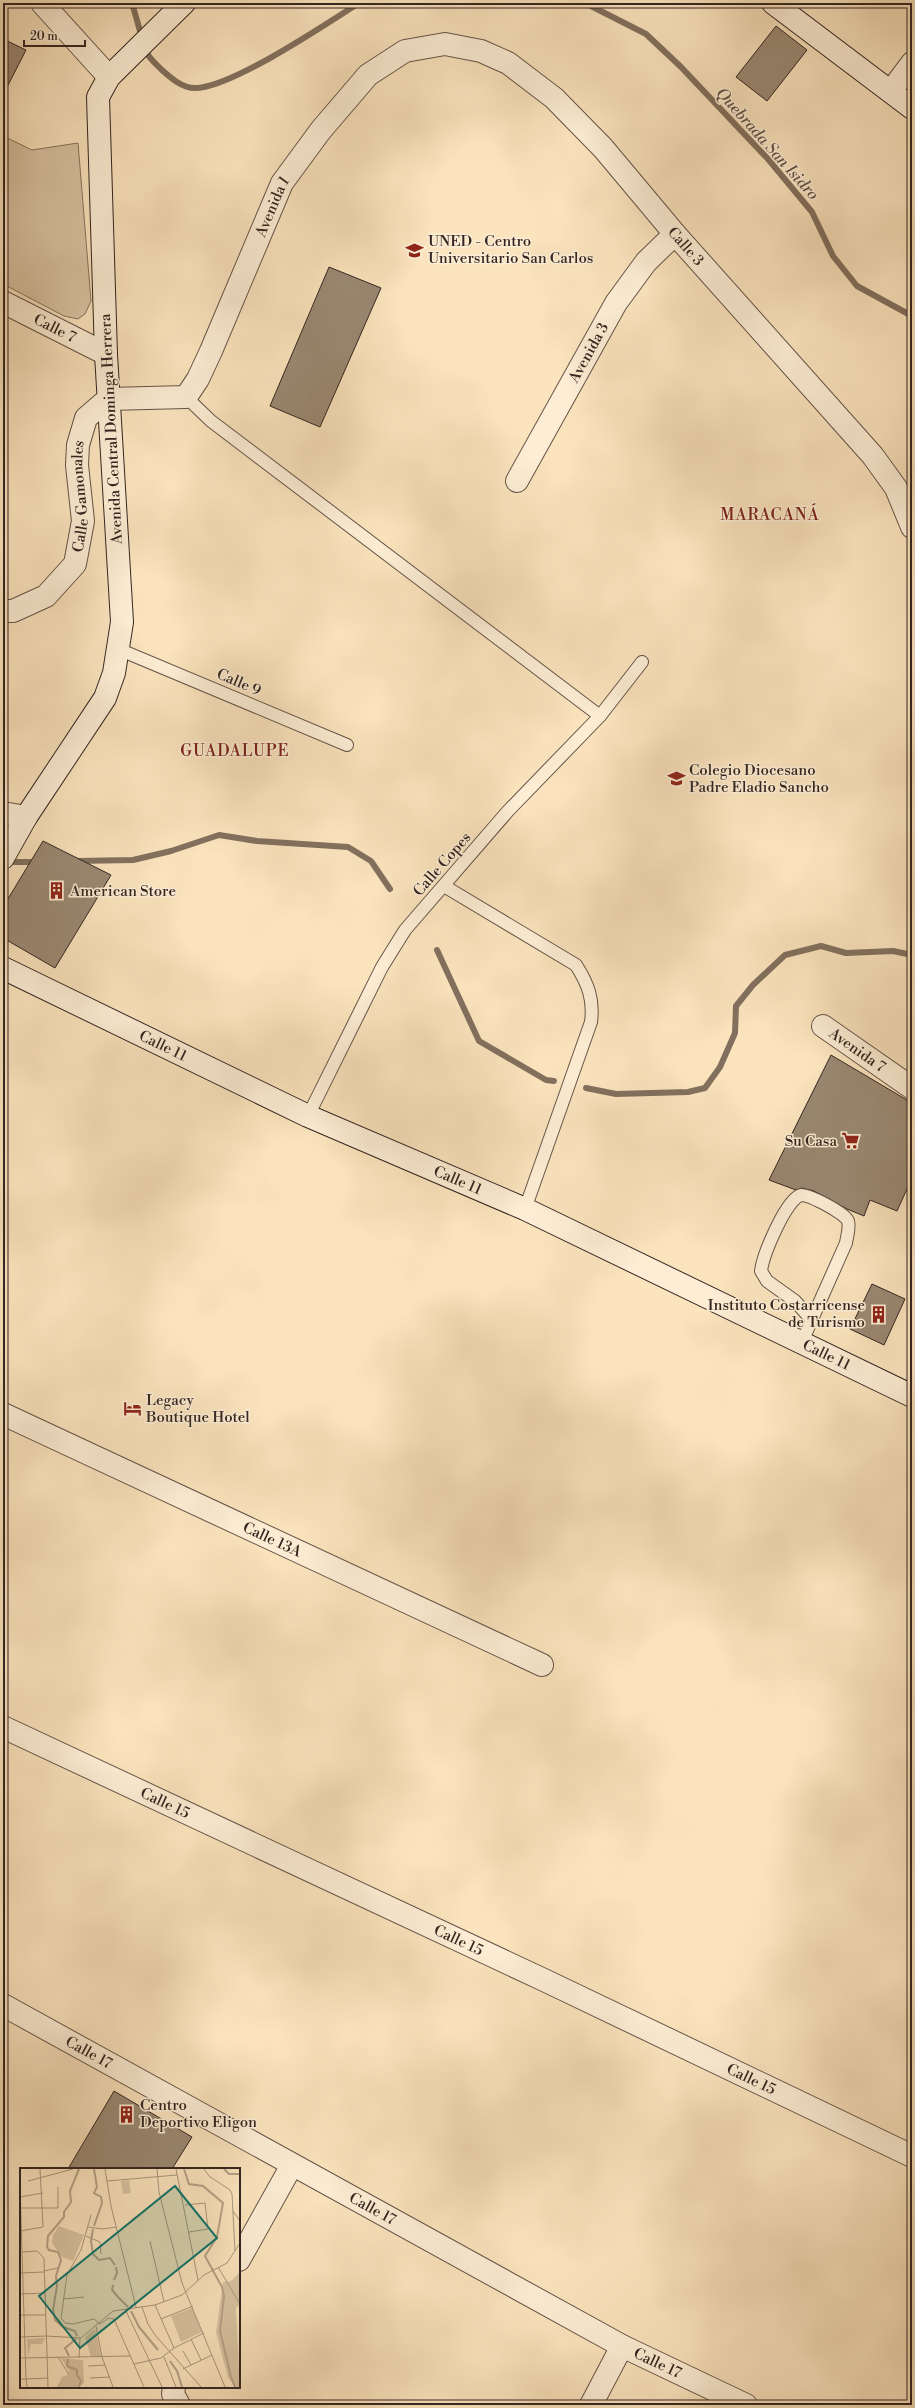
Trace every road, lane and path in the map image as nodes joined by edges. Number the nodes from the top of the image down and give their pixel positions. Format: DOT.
graph roads {
  1 [pos="42,3"];
  2 [pos="184,3"];
  3 [pos="773,3"];
  4 [pos="405,51"];
  5 [pos="912,63"];
  6 [pos="109,77"];
  7 [pos="891,91"];
  8 [pos="912,108"];
  9 [pos="676,234"];
  10 [pos="3,302"];
  11 [pos="106,354"];
  12 [pos="186,397"];
  13 [pos="108,399"];
  14 [pos="518,482"];
  15 [pos="912,526"];
  16 [pos="3,611"];
  17 [pos="118,649"];
  18 [pos="642,662"];
  19 [pos="600,716"];
  20 [pos="347,745"];
  21 [pos="3,813"];
  22 [pos="26,817"];
  23 [pos="3,858"];
  24 [pos="444,886"];
  25 [pos="3,968"];
  26 [pos="823,1026"];
  27 [pos="912,1088"];
  28 [pos="308,1116"];
  29 [pos="525,1209"];
  30 [pos="811,1319"];
  31 [pos="801,1344"];
  32 [pos="912,1396"];
  33 [pos="3,1414"];
  34 [pos="542,1665"];
  35 [pos="3,1728"];
  36 [pos="3,2005"];
  37 [pos="912,2156"];
  38 [pos="292,2165"];
  39 [pos="240,2258"];
  40 [pos="622,2346"];
  41 [pos="591,2405"];
  42 [pos="746,2405"];
  1 -- 6 [label="street"];
  2 -- 6 [label="street, Avenida Central Dominga Herrera"];
  3 -- 7 [label="street"];
  4 -- 9 [label="street, Calle 3"];
  4 -- 12 [label="street, Avenida 1"];
  5 -- 7 [label="street"];
  6 -- 11 [label="street, Avenida Central Dominga Herrera"];
  7 -- 8 [label="street"];
  9 -- 14 [label="street, Avenida 3"];
  9 -- 15 [label="street, Calle 3"];
  10 -- 11 [label="street, Calle 7"];
  11 -- 13 [label="street, Avenida Central Dominga Herrera"];
  12 -- 13 [label="street"];
  12 -- 19 [label="lane"];
  13 -- 16 [label="street, Calle Gamonales"];
  13 -- 17 [label="street, Avenida Central Dominga Herrera"];
  17 -- 20 [label="lane, Calle 9"];
  17 -- 22 [label="street, Avenida Central Dominga Herrera"];
  18 -- 19 [label="lane, Calle Copes"];
  19 -- 24 [label="lane, Calle Copes"];
  21 -- 22 [label="street"];
  22 -- 23 [label="street, Avenida Central Dominga Herrera"];
  24 -- 28 [label="lane, Calle Copes"];
  24 -- 29 [label="lane"];
  25 -- 28 [label="street, Calle 11"];
  26 -- 27 [label="street, Avenida 7"];
  28 -- 29 [label="street, Calle 11"];
  29 -- 31 [label="street, Calle 11"];
  30 -- 30 [label="lane"];
  30 -- 31 [label="lane"];
  31 -- 32 [label="street, Calle 11"];
  33 -- 34 [label="street, Calle 13A"];
  35 -- 37 [label="street, Calle 15"];
  36 -- 38 [label="street, Calle 17"];
  38 -- 39 [label="street"];
  38 -- 40 [label="street, Calle 17"];
  40 -- 41 [label="street"];
  40 -- 42 [label="street, Calle 17"];
}
